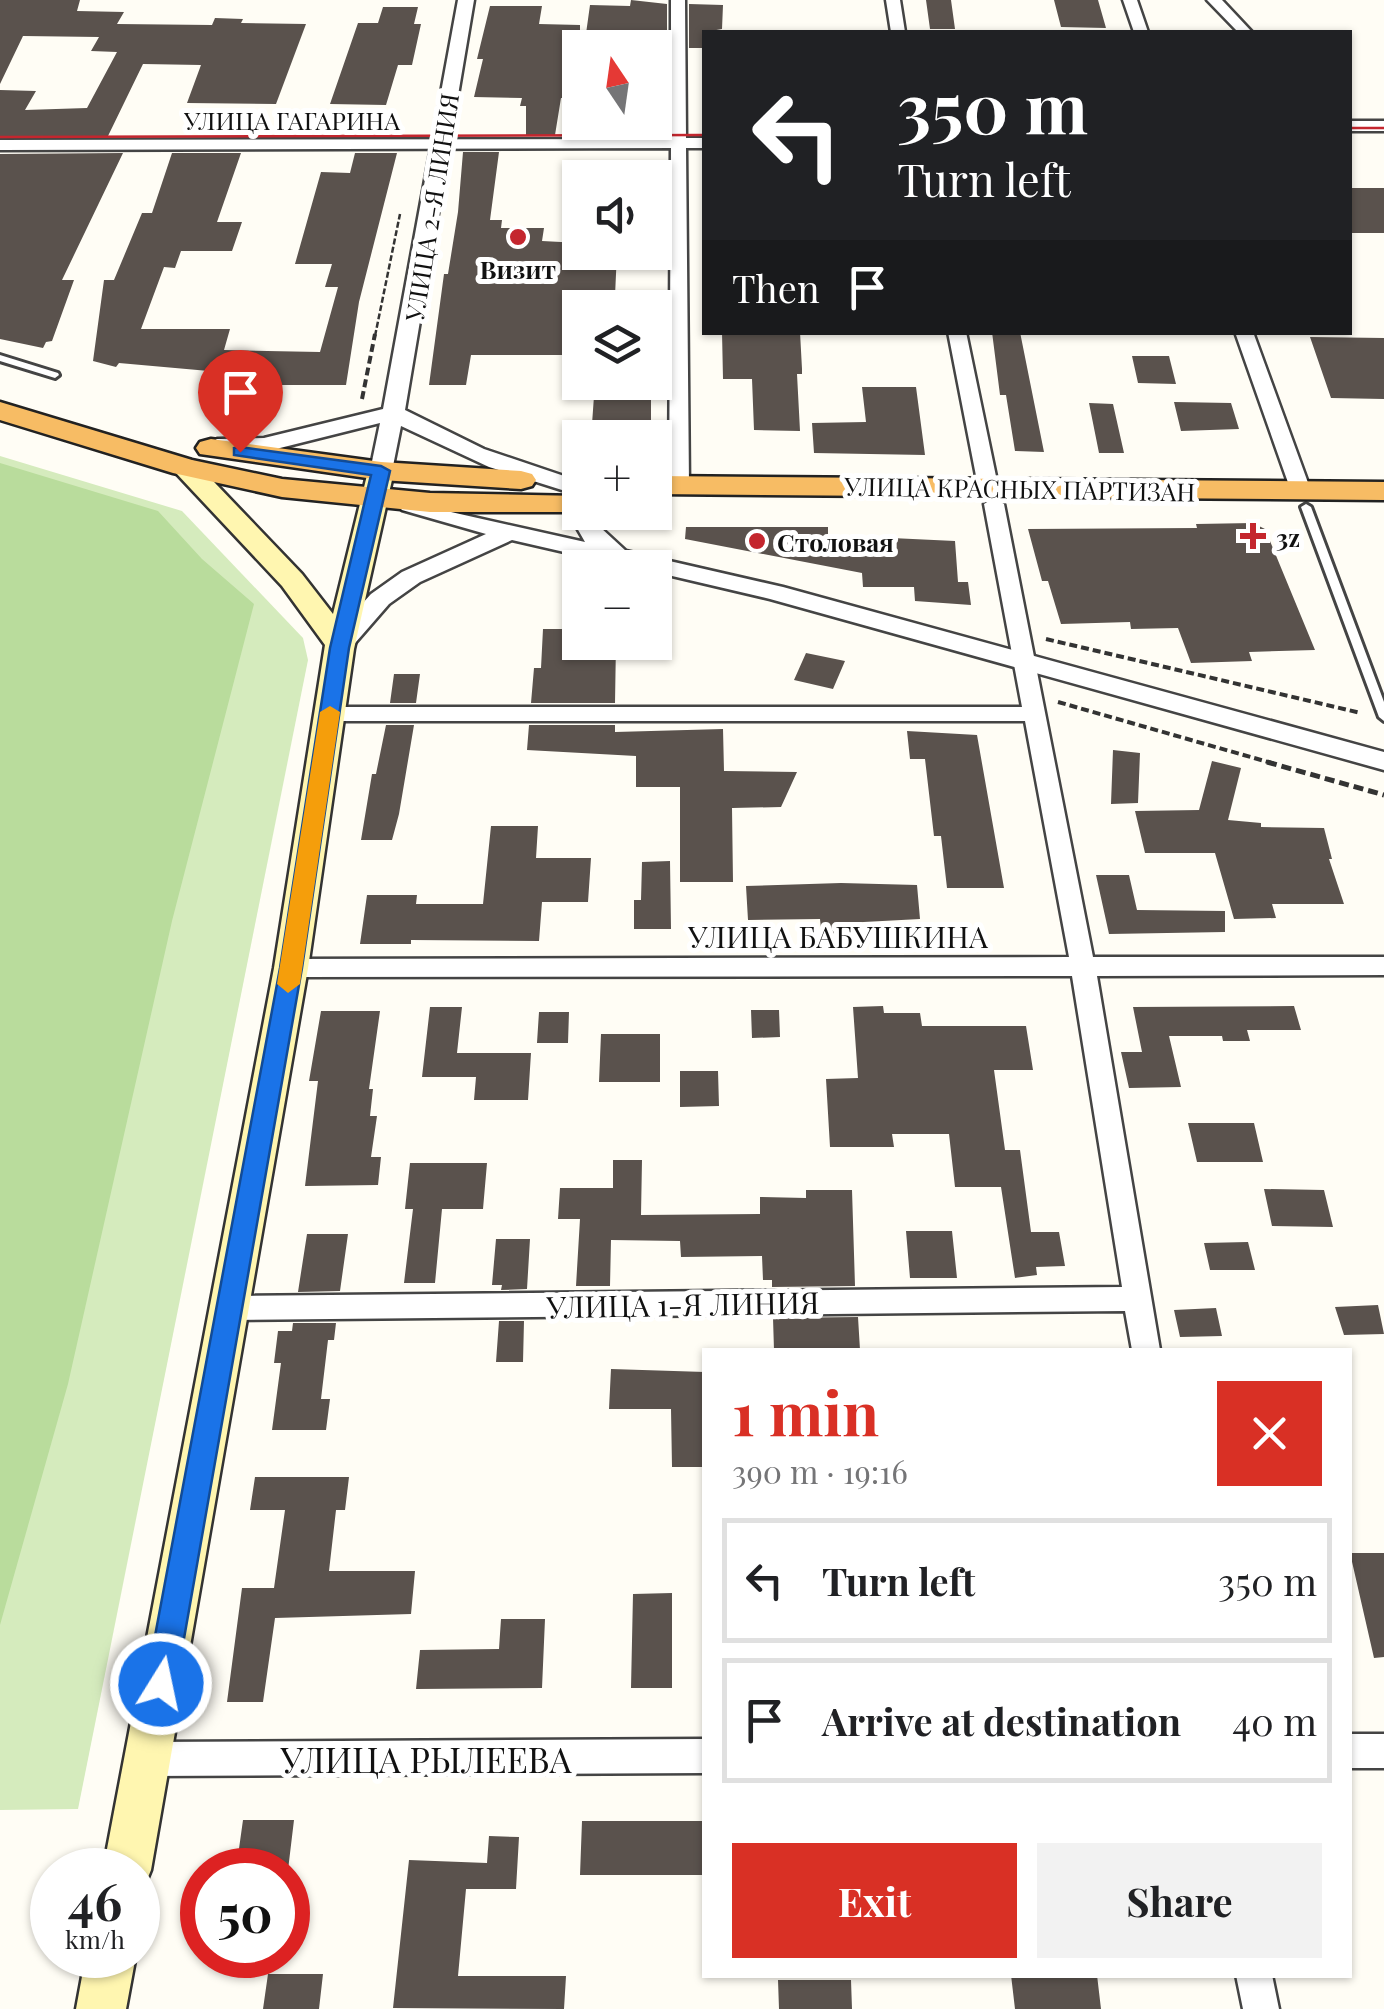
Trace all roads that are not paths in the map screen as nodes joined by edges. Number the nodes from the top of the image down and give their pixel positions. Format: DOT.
graph roads {
  1 [pos="466,0"];
  2 [pos="678,0"];
  3 [pos="893,0"];
  4 [pos="1130,0"];
  5 [pos="1214,0"];
  6 [pos="898,30"];
  7 [pos="1140,30"];
  8 [pos="1243,30"];
  9 [pos="1352,126"];
  10 [pos="1384,126"];
  11 [pos="1352,140"];
  12 [pos="1384,140"];
  13 [pos="702,142"];
  14 [pos="678,143"];
  15 [pos="441,144"];
  16 [pos="0,145"];
  17 [pos="958,335"];
  18 [pos="1245,335"];
  19 [pos="0,358"];
  20 [pos="55,375"];
  21 [pos="0,388"];
  22 [pos="0,411"];
  23 [pos="394,413"];
  24 [pos="666,420"];
  25 [pos="195,457"];
  26 [pos="378,486"];
  27 [pos="562,486"];
  28 [pos="562,490"];
  29 [pos="562,491"];
  30 [pos="1384,491"];
  31 [pos="672,492"];
  32 [pos="991,495"];
  33 [pos="1304,499"];
  34 [pos="410,505"];
  35 [pos="1384,506"];
  36 [pos="590,530"];
  37 [pos="511,532"];
  38 [pos="600,550"];
  39 [pos="611,550"];
  40 [pos="672,568"];
  41 [pos="340,644"];
  42 [pos="1024,660"];
  43 [pos="1032,704"];
  44 [pos="330,714"];
  45 [pos="1384,716"];
  46 [pos="1384,761"];
  47 [pos="1384,966"];
  48 [pos="291,968"];
  49 [pos="1083,968"];
  50 [pos="1138,1300"];
  51 [pos="229,1308"];
  52 [pos="1146,1348"];
  53 [pos="1384,1751"];
  54 [pos="1352,1752"];
  55 [pos="702,1756"];
  56 [pos="148,1760"];
  57 [pos="131,1848"];
  58 [pos="107,1978"];
  59 [pos="1255,1978"];
  60 [pos="101,2009"];
  61 [pos="1261,2009"];
  1 -- 15 [label="street, УЛИЦА 2-Я ЛИНИЯ"];
  2 -- 14 [label="street"];
  3 -- 6 [label="street"];
  4 -- 7 [label="street"];
  5 -- 8 [label="street"];
  9 -- 10 [label="street"];
  11 -- 12 [label="street"];
  13 -- 14 [label="street, УЛИЦА ГАГАРИНА"];
  14 -- 15 [label="street, УЛИЦА ГАГАРИНА"];
  14 -- 24 [label="street"];
  15 -- 16 [label="street, УЛИЦА ГАГАРИНА"];
  15 -- 23 [label="street, УЛИЦА 2-Я ЛИНИЯ"];
  17 -- 32 [label="street"];
  18 -- 33 [label="street"];
  19 -- 20 [label="lane"];
  21 -- 25 [label="highway"];
  22 -- 25 [label="highway"];
  23 -- 25 [label="street"];
  23 -- 26 [label="street, УЛИЦА 2-Я ЛИНИЯ"];
  23 -- 27 [label="street"];
  25 -- 26 [label="highway"];
  25 -- 41 [label="main road"];
  26 -- 28 [label="highway"];
  26 -- 34 [label="highway"];
  26 -- 41 [label="main road"];
  29 -- 34 [label="highway"];
  30 -- 33 [label="highway, УЛИЦА КРАСНЫХ ПАРТИЗАН"];
  31 -- 32 [label="highway, УЛИЦА КРАСНЫХ ПАРТИЗАН"];
  32 -- 33 [label="highway, УЛИЦА КРАСНЫХ ПАРТИЗАН"];
  32 -- 42 [label="street"];
  33 -- 35 [label="highway, УЛИЦА КРАСНЫХ ПАРТИЗАН"];
  33 -- 45 [label="lane"];
  34 -- 37 [label="street"];
  36 -- 39 [label="street"];
  37 -- 38 [label="street"];
  37 -- 41 [label="street"];
  40 -- 42 [label="street"];
  41 -- 44 [label="main road"];
  42 -- 43 [label="street"];
  42 -- 46 [label="street"];
  43 -- 44 [label="street"];
  43 -- 49 [label="street"];
  44 -- 48 [label="main road"];
  47 -- 49 [label="street, УЛИЦА БАБУШКИНА"];
  48 -- 49 [label="street, УЛИЦА БАБУШКИНА"];
  48 -- 51 [label="main road"];
  49 -- 50 [label="street"];
  50 -- 51 [label="street, УЛИЦА 1-Я ЛИНИЯ"];
  50 -- 52 [label="street"];
  51 -- 56 [label="main road"];
  53 -- 54 [label="street"];
  55 -- 56 [label="street, УЛИЦА РЫЛЕЕВА"];
  56 -- 57 [label="main road"];
  58 -- 60 [label="main road"];
  59 -- 61 [label="street"];
}
